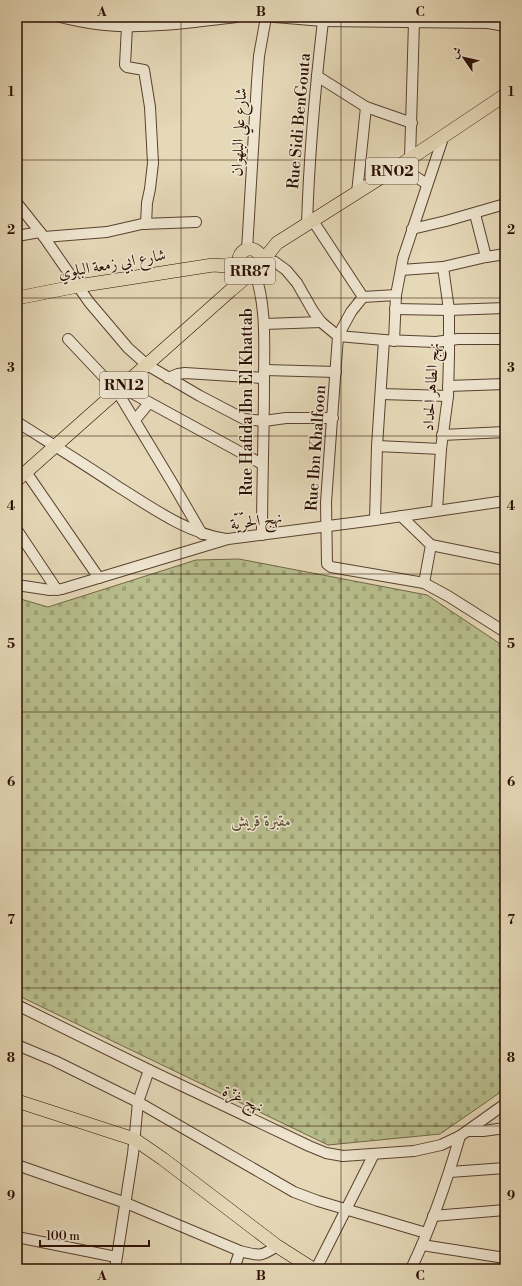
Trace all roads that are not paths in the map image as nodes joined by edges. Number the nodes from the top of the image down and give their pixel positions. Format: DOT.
graph roads {
  1 [pos="60,17"];
  2 [pos="236,17"];
  3 [pos="266,17"];
  4 [pos="274,17"];
  5 [pos="196,19"];
  6 [pos="323,21"];
  7 [pos="414,22"];
  8 [pos="127,26"];
  9 [pos="505,26"];
  10 [pos="317,76"];
  11 [pos="505,95"];
  12 [pos="366,107"];
  13 [pos="412,124"];
  14 [pos="443,138"];
  15 [pos="405,163"];
  16 [pos="427,184"];
  17 [pos="357,193"];
  18 [pos="17,203"];
  19 [pos="505,204"];
  20 [pos="475,214"];
  21 [pos="196,222"];
  22 [pos="310,223"];
  23 [pos="146,224"];
  24 [pos="412,229"];
  25 [pos="42,234"];
  26 [pos="17,236"];
  27 [pos="277,243"];
  28 [pos="505,254"];
  29 [pos="486,257"];
  30 [pos="250,261"];
  31 [pos="443,267"];
  32 [pos="401,270"];
  33 [pos="78,286"];
  34 [pos="231,290"];
  35 [pos="396,295"];
  36 [pos="363,297"];
  37 [pos="17,298"];
  38 [pos="505,308"];
  39 [pos="395,309"];
  40 [pos="449,310"];
  41 [pos="321,322"];
  42 [pos="264,324"];
  43 [pos="338,336"];
  44 [pos="68,339"];
  45 [pos="505,339"];
  46 [pos="389,340"];
  47 [pos="449,340"];
  48 [pos="147,365"];
  49 [pos="336,372"];
  50 [pos="264,374"];
  51 [pos="168,378"];
  52 [pos="505,384"];
  53 [pos="119,389"];
  54 [pos="448,391"];
  55 [pos="381,394"];
  56 [pos="149,403"];
  57 [pos="333,418"];
  58 [pos="135,420"];
  59 [pos="264,421"];
  60 [pos="17,422"];
  61 [pos="505,432"];
  62 [pos="442,435"];
  63 [pos="55,446"];
  64 [pos="377,446"];
  65 [pos="441,449"];
  66 [pos="262,464"];
  67 [pos="20,478"];
  68 [pos="505,501"];
  69 [pos="438,510"];
  70 [pos="401,516"];
  71 [pos="374,520"];
  72 [pos="326,527"];
  73 [pos="17,530"];
  74 [pos="202,534"];
  75 [pos="262,535"];
  76 [pos="228,539"];
  77 [pos="431,545"];
  78 [pos="505,560"];
  79 [pos="99,578"];
  80 [pos="424,583"];
  81 [pos="17,585"];
  82 [pos="57,590"];
  83 [pos="505,632"];
  84 [pos="17,1005"];
  85 [pos="17,1045"];
  86 [pos="149,1070"];
  87 [pos="17,1101"];
  88 [pos="138,1102"];
  89 [pos="505,1104"];
  90 [pos="505,1128"];
  91 [pos="464,1133"];
  92 [pos="134,1139"];
  93 [pos="374,1154"];
  94 [pos="17,1165"];
  95 [pos="505,1168"];
  96 [pos="450,1172"];
  97 [pos="126,1203"];
  98 [pos="346,1210"];
  99 [pos="505,1210"];
  100 [pos="433,1216"];
  101 [pos="426,1233"];
  102 [pos="17,1237"];
  103 [pos="422,1245"];
  104 [pos="277,1246"];
  105 [pos="240,1251"];
  106 [pos="116,1257"];
  107 [pos="505,1258"];
  108 [pos="114,1269"];
  109 [pos="234,1269"];
  110 [pos="314,1269"];
  111 [pos="411,1269"];
  1 -- 8 [label="street"];
  2 -- 5 [label="street"];
  3 -- 30 [label="street, شارع علي البلهوان"];
  4 -- 6 [label="street"];
  5 -- 8 [label="street"];
  6 -- 7 [label="street"];
  6 -- 10 [label="street, Rue Sidi BenGouta"];
  7 -- 9 [label="street"];
  7 -- 13 [label="street"];
  8 -- 23 [label="street"];
  10 -- 12 [label="street"];
  10 -- 22 [label="street, Rue Sidi BenGouta"];
  11 -- 14 [label="main road, RN02"];
  12 -- 13 [label="street"];
  12 -- 17 [label="street"];
  13 -- 15 [label="street"];
  14 -- 15 [label="main road, RN02"];
  14 -- 16 [label="street"];
  15 -- 16 [label="street"];
  15 -- 17 [label="main road, RN02"];
  16 -- 24 [label="street"];
  17 -- 22 [label="main road, RN02"];
  18 -- 25 [label="street"];
  19 -- 20 [label="street"];
  20 -- 24 [label="street"];
  20 -- 29 [label="street"];
  21 -- 23 [label="street"];
  22 -- 27 [label="main road, RN02"];
  22 -- 36 [label="street"];
  23 -- 25 [label="street"];
  24 -- 32 [label="street"];
  25 -- 26 [label="street"];
  25 -- 33 [label="street"];
  27 -- 30 [label="main road, RR87"];
  28 -- 29 [label="street"];
  29 -- 31 [label="street"];
  30 -- 33 [label="main road, شارع ابي زمعة البلوي"];
  30 -- 34 [label="main road, RR87"];
  30 -- 41 [label="street"];
  30 -- 42 [label="street, Rue Hafida Ibn El Khattab"];
  31 -- 32 [label="street"];
  31 -- 40 [label="street, نهج الطاهر الحداد"];
  32 -- 35 [label="street"];
  33 -- 37 [label="main road, شارع ابي زمعة البلوي"];
  33 -- 48 [label="street"];
  34 -- 48 [label="main road, RN12"];
  35 -- 36 [label="street"];
  35 -- 39 [label="street"];
  36 -- 43 [label="street"];
  38 -- 40 [label="street"];
  39 -- 40 [label="street"];
  39 -- 46 [label="street"];
  40 -- 47 [label="street, نهج الطاهر الحداد"];
  41 -- 42 [label="street"];
  41 -- 43 [label="street"];
  42 -- 50 [label="street, Rue Hafida Ibn El Khattab"];
  43 -- 46 [label="street"];
  43 -- 49 [label="street, Rue Ibn Khalfoon"];
  44 -- 53 [label="street"];
  45 -- 47 [label="street"];
  46 -- 47 [label="street"];
  46 -- 55 [label="street"];
  47 -- 54 [label="street, نهج الطاهر الحداد"];
  48 -- 51 [label="street"];
  48 -- 53 [label="main road, RN12"];
  49 -- 50 [label="street"];
  49 -- 57 [label="street, Rue Ibn Khalfoon"];
  50 -- 51 [label="street"];
  50 -- 59 [label="street, Rue Hafida Ibn El Khattab"];
  51 -- 59 [label="street"];
  52 -- 54 [label="street"];
  53 -- 56 [label="street"];
  53 -- 58 [label="street"];
  53 -- 63 [label="main road, RN12"];
  54 -- 55 [label="street"];
  54 -- 62 [label="street, نهج الطاهر الحداد"];
  55 -- 64 [label="street"];
  56 -- 58 [label="street"];
  56 -- 66 [label="street"];
  57 -- 59 [label="street"];
  57 -- 72 [label="street, Rue Ibn Khalfoon"];
  58 -- 74 [label="street"];
  59 -- 66 [label="street, Rue Hafida Ibn El Khattab"];
  60 -- 63 [label="street"];
  61 -- 62 [label="street"];
  62 -- 65 [label="street, نهج الطاهر الحداد"];
  63 -- 67 [label="main road, RN12"];
  63 -- 74 [label="street"];
  64 -- 65 [label="street"];
  64 -- 71 [label="street"];
  65 -- 69 [label="street, نهج الطاهر الحداد"];
  66 -- 75 [label="street, Rue Hafida Ibn El Khattab"];
  67 -- 79 [label="street"];
  68 -- 69 [label="street, نهج الحرّيّة"];
  69 -- 70 [label="street, نهج الحرّيّة"];
  70 -- 71 [label="street, نهج الحرّيّة"];
  70 -- 77 [label="street"];
  71 -- 72 [label="street, نهج الحرّيّة"];
  72 -- 75 [label="street, نهج الحرّيّة"];
  72 -- 80 [label="street, Rue Ibn Khalfoon"];
  73 -- 82 [label="street"];
  74 -- 76 [label="street"];
  75 -- 76 [label="street, نهج الحرّيّة"];
  76 -- 79 [label="street, نهج الحرّيّة"];
  77 -- 78 [label="street"];
  77 -- 80 [label="street"];
  79 -- 82 [label="street, نهج الحرّيّة"];
  80 -- 83 [label="street"];
  81 -- 82 [label="street, نهج الحرّيّة"];
  84 -- 86 [label="street, نهج غزّة"];
  85 -- 88 [label="street"];
  86 -- 88 [label="street"];
  86 -- 93 [label="street, نهج غزّة"];
  87 -- 92 [label="main road"];
  88 -- 92 [label="street"];
  88 -- 98 [label="street"];
  89 -- 91 [label="street, نهج غزّة"];
  90 -- 91 [label="street"];
  91 -- 93 [label="street, نهج غزّة"];
  91 -- 96 [label="street"];
  92 -- 97 [label="street"];
  92 -- 104 [label="main road"];
  93 -- 98 [label="street"];
  94 -- 97 [label="street"];
  95 -- 96 [label="street"];
  96 -- 100 [label="street"];
  97 -- 105 [label="street"];
  97 -- 106 [label="street"];
  98 -- 101 [label="street"];
  98 -- 110 [label="street"];
  99 -- 100 [label="street"];
  100 -- 101 [label="street"];
  101 -- 103 [label="street"];
  102 -- 106 [label="street"];
  103 -- 107 [label="street"];
  103 -- 111 [label="street"];
  104 -- 105 [label="street"];
  104 -- 110 [label="main road"];
  105 -- 109 [label="street"];
  106 -- 108 [label="street"];
}
